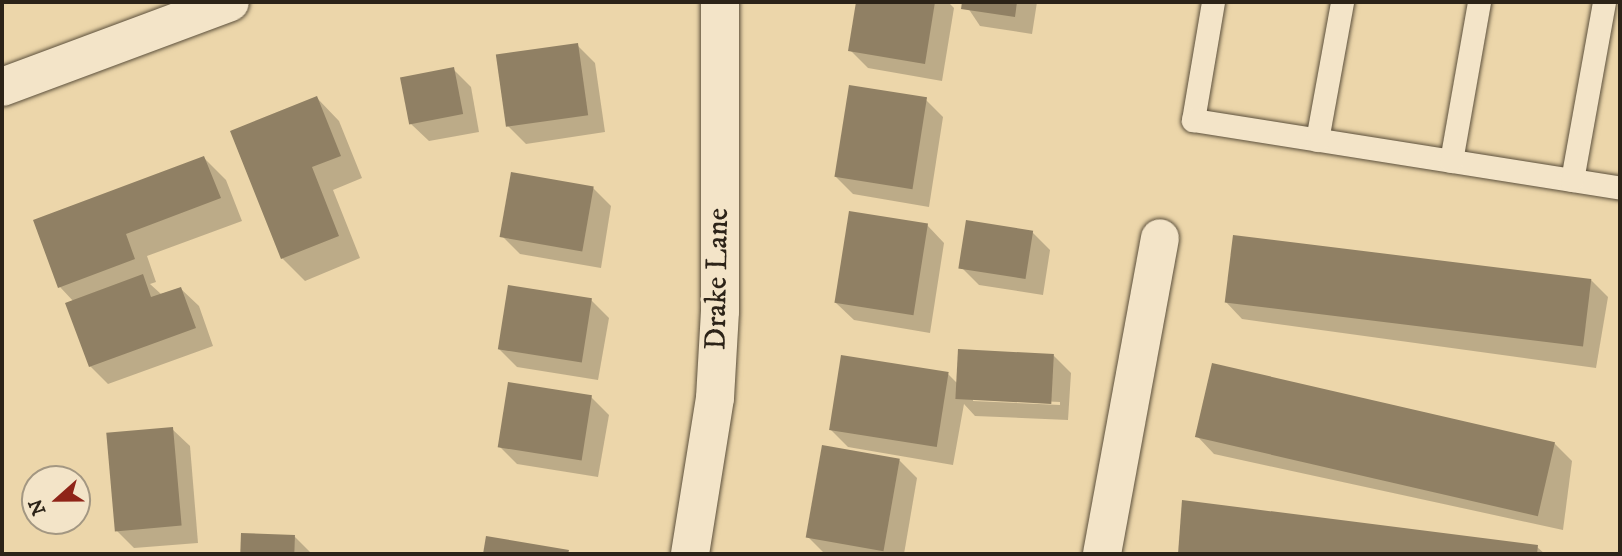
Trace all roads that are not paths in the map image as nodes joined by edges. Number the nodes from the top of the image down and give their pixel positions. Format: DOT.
graph roads {
  1 [pos="230,2"];
  2 [pos="720,2"];
  3 [pos="1213,2"];
  4 [pos="1342,2"];
  5 [pos="1479,2"];
  6 [pos="1604,2"];
  7 [pos="2,87"];
  8 [pos="1317,140"];
  9 [pos="1451,161"];
  10 [pos="1572,180"];
  11 [pos="1620,188"];
  12 [pos="1160,238"];
  13 [pos="690,554"];
  14 [pos="1102,554"];
  1 -- 7 [label="street"];
  2 -- 13 [label="street, Drake Lane"];
  3 -- 8 [label="lane"];
  4 -- 8 [label="lane"];
  5 -- 9 [label="lane"];
  6 -- 10 [label="lane"];
  8 -- 9 [label="lane"];
  9 -- 10 [label="lane"];
  10 -- 11 [label="lane"];
  12 -- 14 [label="street"];
}
